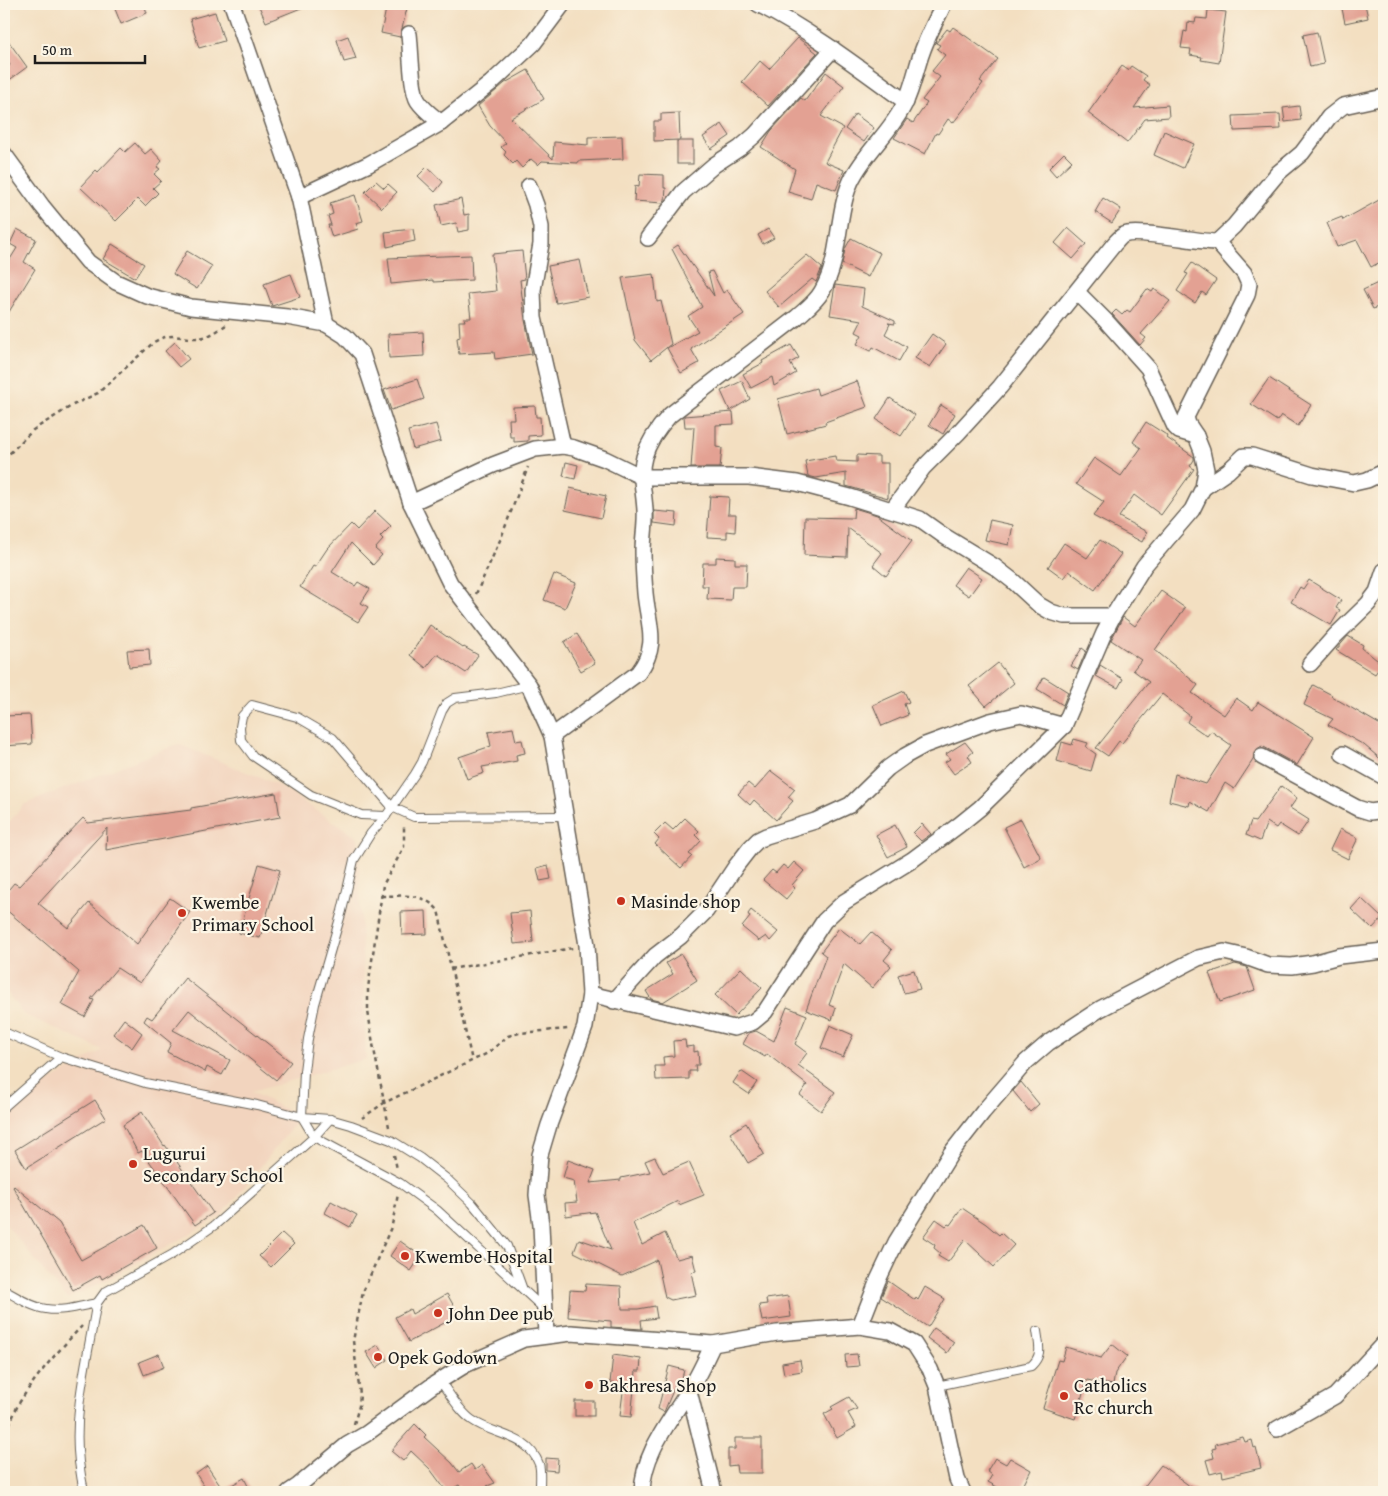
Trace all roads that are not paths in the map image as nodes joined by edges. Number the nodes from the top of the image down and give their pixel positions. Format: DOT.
graph roads {
  1 [pos="232,4"];
  2 [pos="562,4"];
  3 [pos="758,4"];
  4 [pos="944,4"];
  5 [pos="409,34"];
  6 [pos="833,49"];
  7 [pos="1384,98"];
  8 [pos="906,102"];
  9 [pos="442,123"];
  10 [pos="4,154"];
  11 [pos="529,186"];
  12 [pos="299,198"];
  13 [pos="648,238"];
  14 [pos="1217,242"];
  15 [pos="1077,292"];
  16 [pos="326,324"];
  17 [pos="1196,436"];
  18 [pos="563,446"];
  19 [pos="1384,472"];
  20 [pos="642,476"];
  21 [pos="1203,488"];
  22 [pos="411,503"];
  23 [pos="892,510"];
  24 [pos="1384,571"];
  25 [pos="1380,592"];
  26 [pos="1113,616"];
  27 [pos="1310,664"];
  28 [pos="529,685"];
  29 [pos="1064,726"];
  30 [pos="552,736"];
  31 [pos="1343,754"];
  32 [pos="1262,757"];
  33 [pos="1384,777"];
  34 [pos="392,807"];
  35 [pos="1384,810"];
  36 [pos="386,816"];
  37 [pos="566,816"];
  38 [pos="1384,951"];
  39 [pos="590,994"];
  40 [pos="614,1001"];
  41 [pos="4,1032"];
  42 [pos="62,1056"];
  43 [pos="4,1107"];
  44 [pos="302,1117"];
  45 [pos="330,1120"];
  46 [pos="314,1137"];
  47 [pos="4,1290"];
  48 [pos="524,1290"];
  49 [pos="97,1303"];
  50 [pos="545,1310"];
  51 [pos="860,1326"];
  52 [pos="1037,1332"];
  53 [pos="546,1336"];
  54 [pos="1384,1342"];
  55 [pos="713,1344"];
  56 [pos="440,1381"];
  57 [pos="937,1386"];
  58 [pos="689,1392"];
  59 [pos="1277,1429"];
  60 [pos="540,1487"];
  61 [pos="85,1492"];
  62 [pos="289,1492"];
  63 [pos="642,1492"];
  64 [pos="714,1492"];
  65 [pos="963,1492"];
  1 -- 12 [label="street"];
  2 -- 9 [label="street"];
  3 -- 6 [label="street"];
  4 -- 8 [label="street"];
  5 -- 9 [label="street"];
  6 -- 8 [label="street"];
  6 -- 13 [label="street"];
  7 -- 14 [label="street"];
  8 -- 20 [label="street"];
  9 -- 12 [label="street"];
  10 -- 16 [label="street"];
  11 -- 18 [label="street"];
  12 -- 16 [label="street"];
  14 -- 15 [label="street"];
  14 -- 17 [label="street"];
  15 -- 17 [label="street"];
  15 -- 23 [label="street"];
  16 -- 22 [label="street"];
  17 -- 21 [label="street"];
  18 -- 20 [label="street"];
  18 -- 22 [label="street"];
  19 -- 21 [label="street"];
  20 -- 23 [label="street"];
  20 -- 30 [label="street"];
  21 -- 26 [label="street"];
  22 -- 28 [label="street"];
  23 -- 26 [label="street"];
  24 -- 25 [label="street"];
  25 -- 27 [label="street"];
  26 -- 29 [label="street"];
  28 -- 30 [label="street"];
  28 -- 34 [label="lane"];
  29 -- 40 [label="street"];
  29 -- 40 [label="street"];
  30 -- 37 [label="street"];
  31 -- 33 [label="street"];
  32 -- 35 [label="street"];
  34 -- 36 [label="lane"];
  34 -- 36 [label="lane"];
  34 -- 37 [label="lane"];
  36 -- 44 [label="lane"];
  37 -- 39 [label="street"];
  38 -- 51 [label="street"];
  39 -- 40 [label="street"];
  39 -- 50 [label="street"];
  41 -- 42 [label="lane"];
  42 -- 43 [label="lane"];
  42 -- 44 [label="lane"];
  44 -- 45 [label="lane"];
  44 -- 46 [label="lane"];
  45 -- 46 [label="lane"];
  45 -- 48 [label="lane"];
  46 -- 48 [label="lane"];
  46 -- 49 [label="lane"];
  47 -- 49 [label="lane"];
  48 -- 50 [label="lane"];
  49 -- 61 [label="lane"];
  50 -- 53 [label="street"];
  51 -- 55 [label="street"];
  51 -- 57 [label="street"];
  52 -- 57 [label="lane"];
  53 -- 55 [label="street"];
  53 -- 56 [label="street"];
  54 -- 59 [label="street"];
  55 -- 58 [label="street"];
  56 -- 60 [label="lane"];
  56 -- 62 [label="street"];
  57 -- 65 [label="street"];
  58 -- 63 [label="street"];
  58 -- 64 [label="street"];
}
